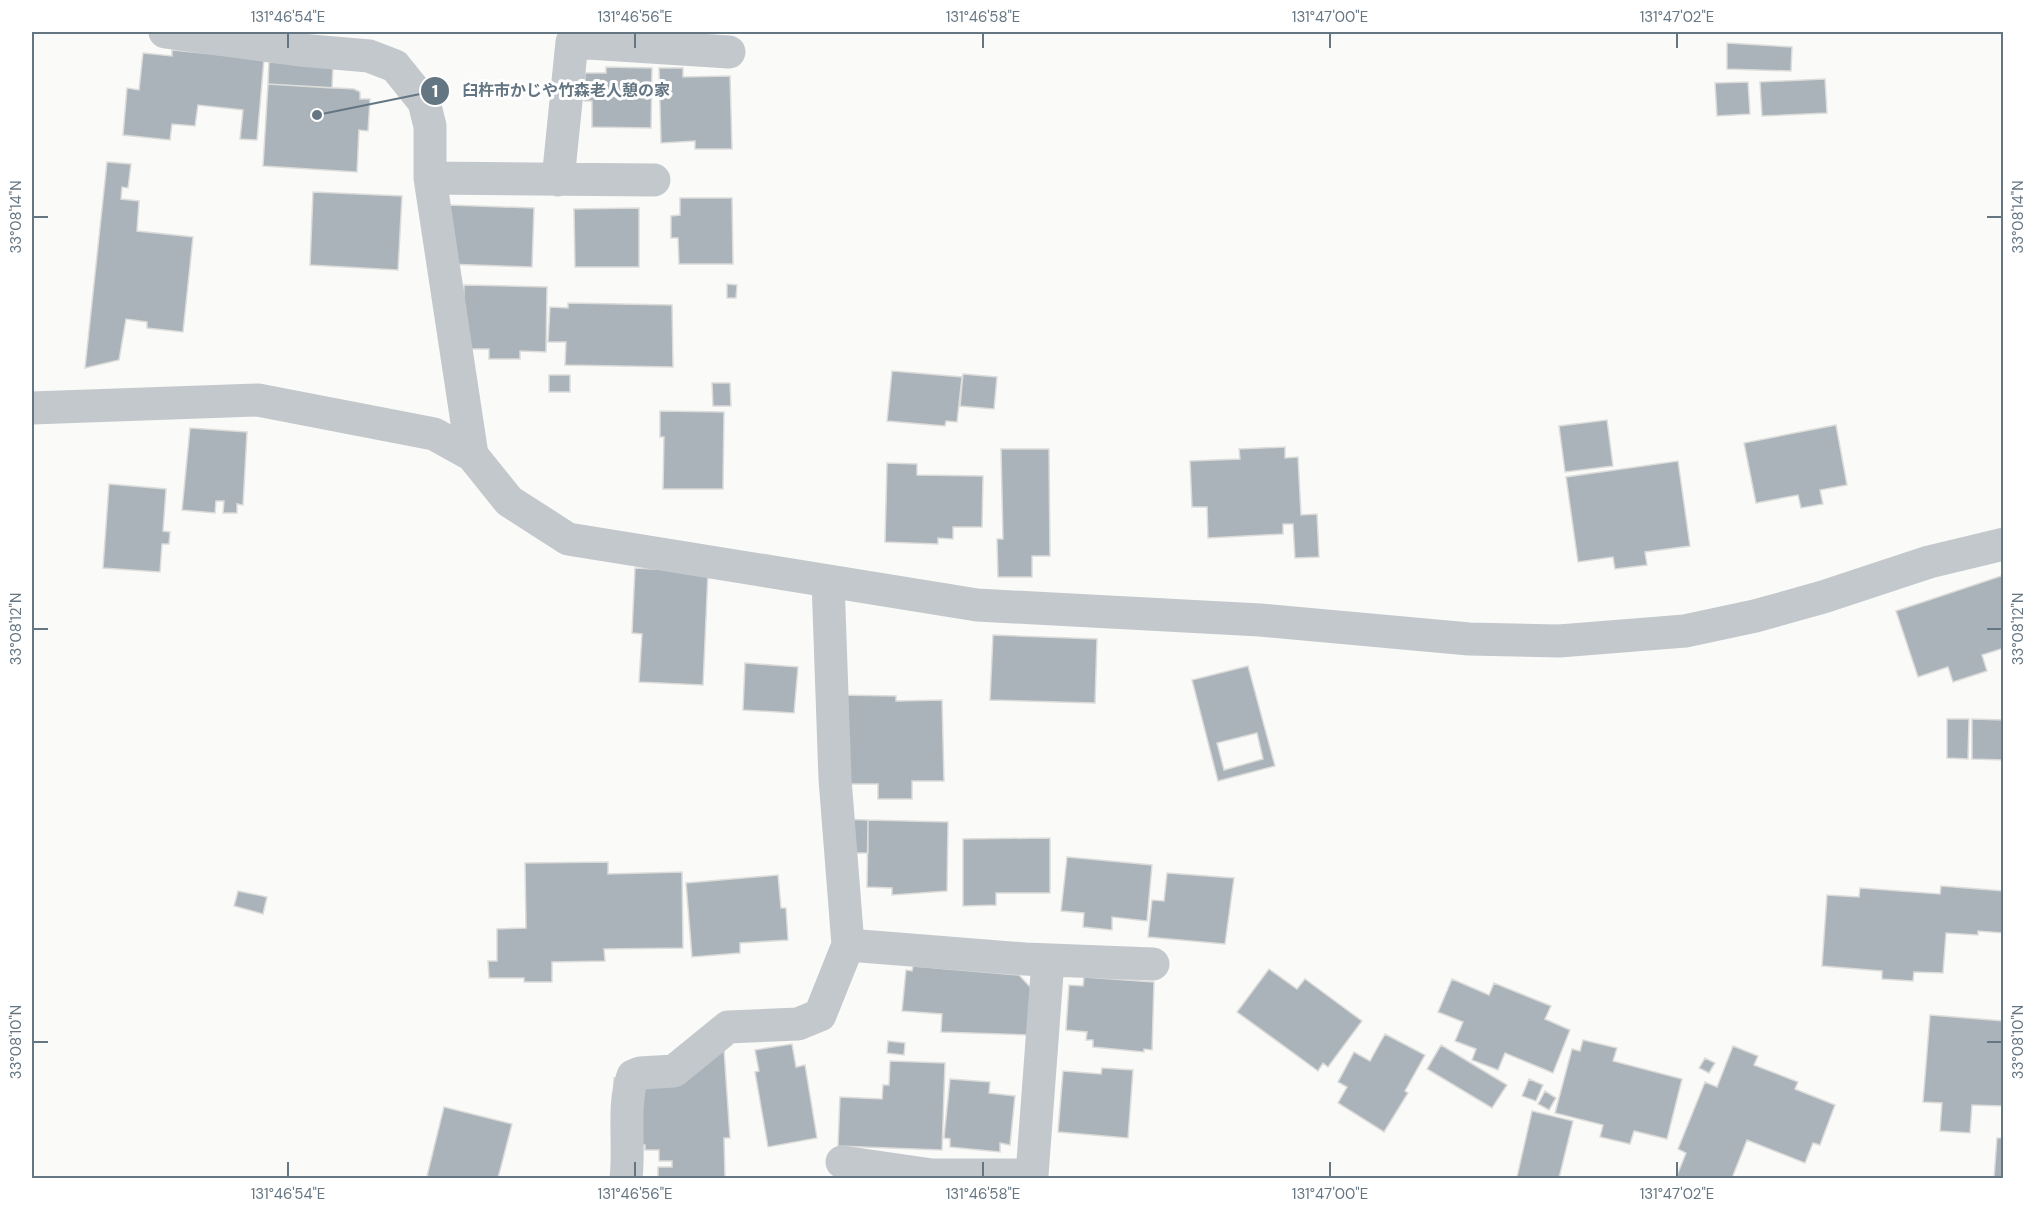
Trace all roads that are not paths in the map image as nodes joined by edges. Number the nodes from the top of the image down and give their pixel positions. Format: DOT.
graph roads {
  1 [pos="165,32"];
  2 [pos="373,44"];
  3 [pos="729,52"];
  4 [pos="430,178"];
  5 [pos="558,180"];
  6 [pos="654,180"];
  7 [pos="32,408"];
  8 [pos="472,455"];
  9 [pos="2004,544"];
  10 [pos="828,581"];
  11 [pos="848,945"];
  12 [pos="1048,960"];
  13 [pos="1153,964"];
  14 [pos="842,1162"];
  15 [pos="626,1179"];
  1 -- 2 [label="street"];
  2 -- 4 [label="street"];
  3 -- 5 [label="street"];
  4 -- 5 [label="street"];
  4 -- 8 [label="street"];
  5 -- 6 [label="street"];
  7 -- 8 [label="street"];
  8 -- 10 [label="street"];
  9 -- 10 [label="street"];
  10 -- 11 [label="street"];
  11 -- 12 [label="street"];
  11 -- 15 [label="street"];
  12 -- 13 [label="street"];
  12 -- 14 [label="street"];
}
